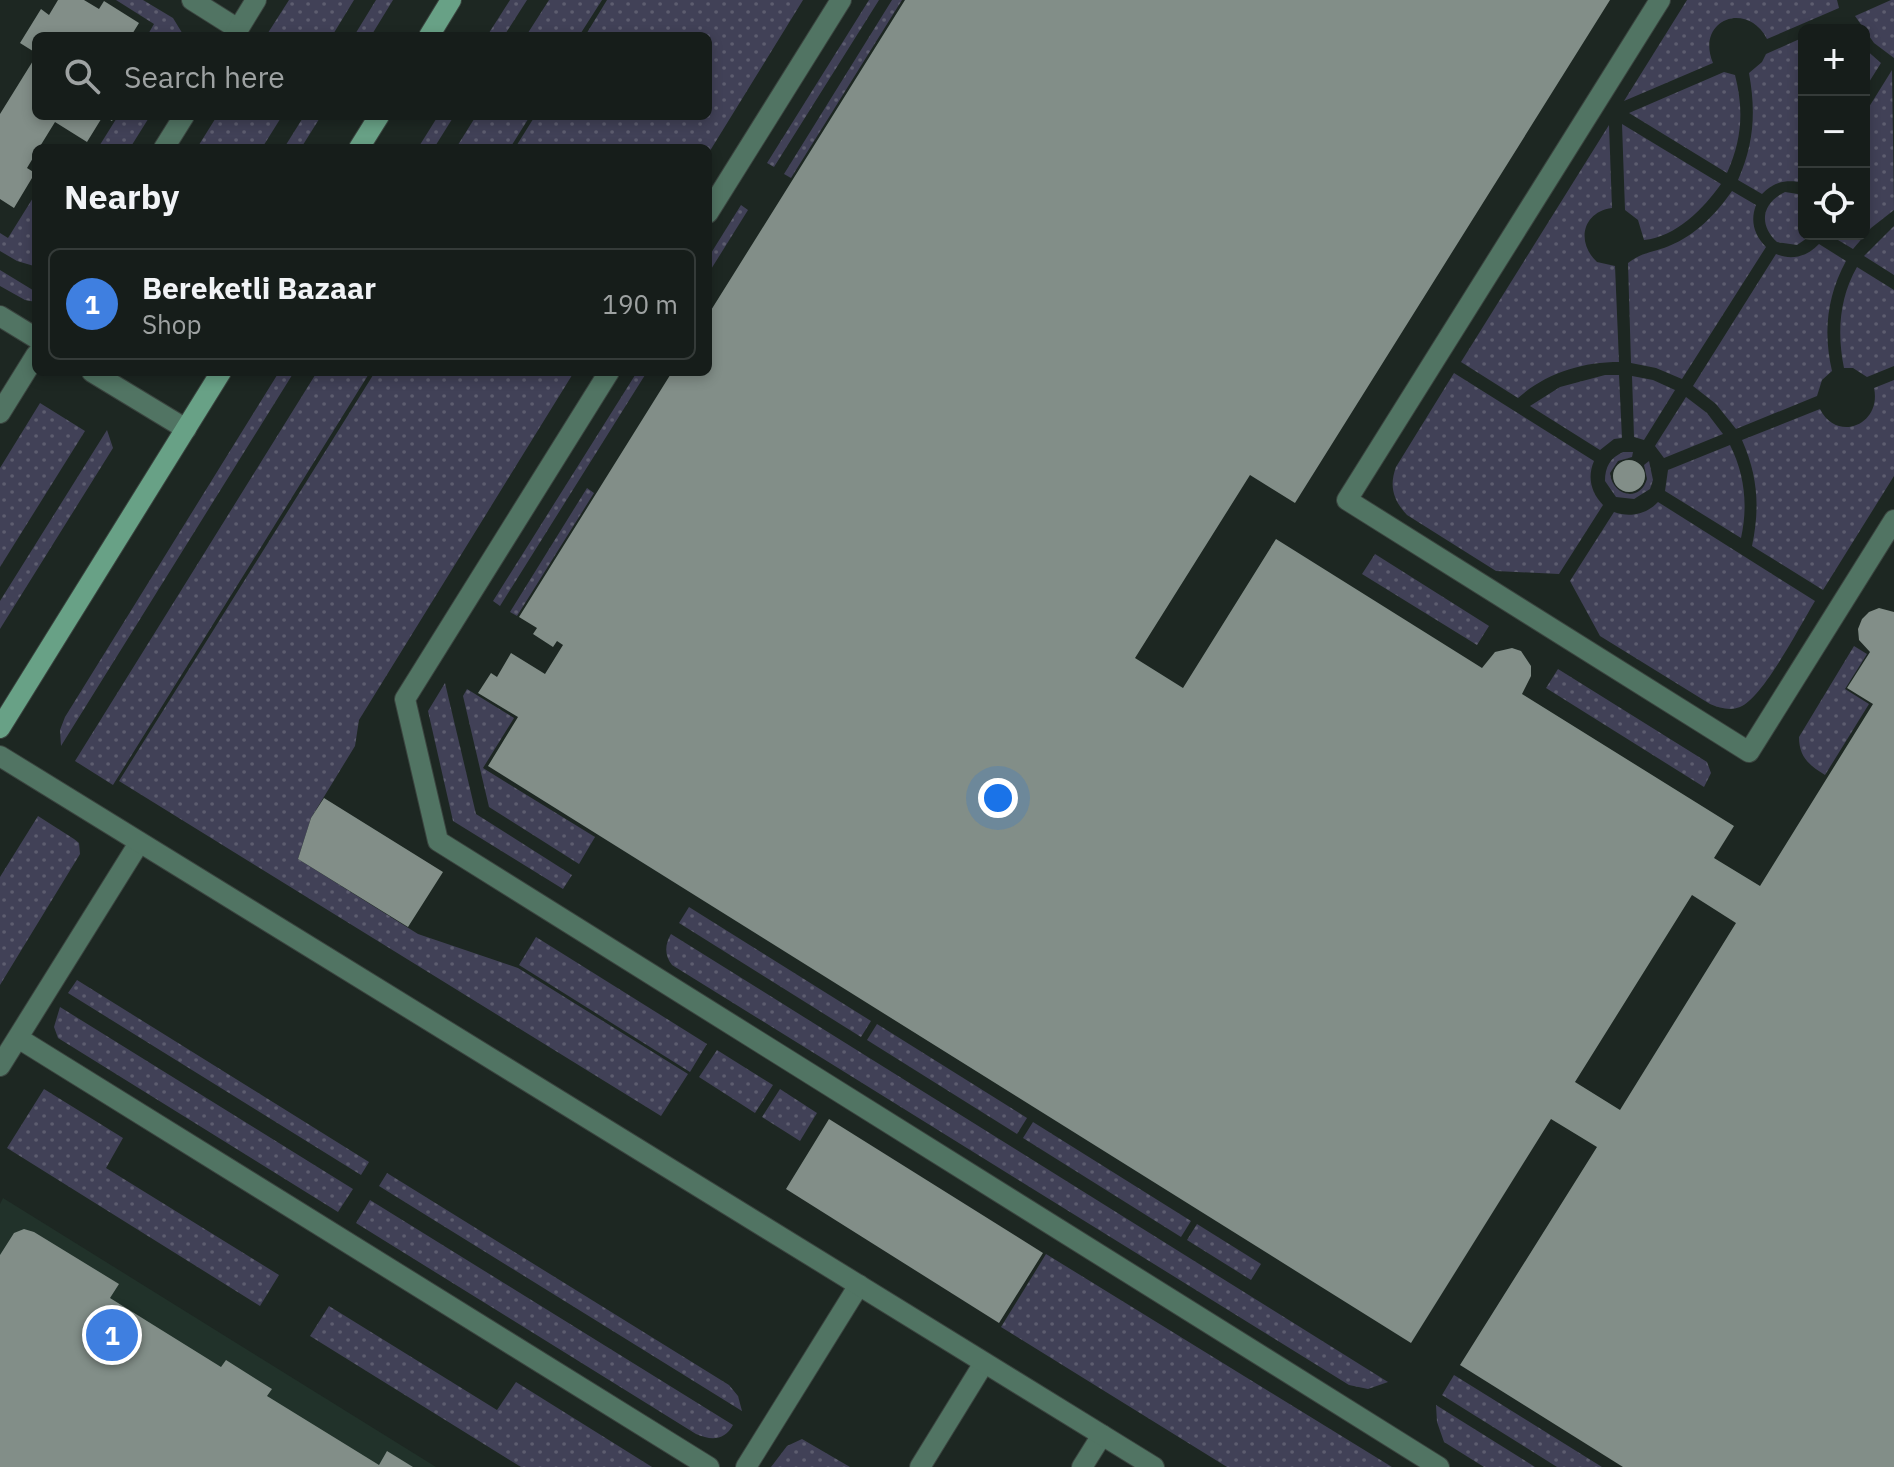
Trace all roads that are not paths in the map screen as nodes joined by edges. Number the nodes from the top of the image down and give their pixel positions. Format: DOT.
graph roads {
  1 [pos="192,0"];
  2 [pos="256,0"];
  3 [pos="451,0"];
  4 [pos="841,0"];
  5 [pos="1660,0"];
  6 [pos="236,32"];
  7 [pos="431,32"];
  8 [pos="182,120"];
  9 [pos="376,120"];
  10 [pos="166,144"];
  11 [pos="362,144"];
  12 [pos="712,207"];
  13 [pos="0,316"];
  14 [pos="32,336"];
  15 [pos="32,361"];
  16 [pos="99,376"];
  17 [pos="219,376"];
  18 [pos="607,376"];
  19 [pos="0,413"];
  20 [pos="186,429"];
  21 [pos="1894,520"];
  22 [pos="0,728"];
  23 [pos="0,756"];
  24 [pos="139,843"];
  25 [pos="18,1038"];
  26 [pos="0,1066"];
  27 [pos="859,1285"];
  28 [pos="984,1363"];
  29 [pos="1102,1435"];
  30 [pos="709,1467"];
  31 [pos="746,1467"];
  32 [pos="920,1467"];
  33 [pos="1082,1467"];
  34 [pos="1154,1467"];
  35 [pos="1439,1467"];
  1 -- 6 [label="street"];
  2 -- 6 [label="street"];
  3 -- 7 [label="street"];
  4 -- 12 [label="street"];
  5 -- 21 [label="street"];
  8 -- 10 [label="street"];
  9 -- 11 [label="street"];
  13 -- 14 [label="street"];
  15 -- 19 [label="street"];
  16 -- 20 [label="street"];
  17 -- 20 [label="street"];
  18 -- 35 [label="street"];
  20 -- 22 [label="street"];
  23 -- 24 [label="street"];
  24 -- 25 [label="street"];
  24 -- 27 [label="street"];
  25 -- 26 [label="street"];
  25 -- 30 [label="street"];
  27 -- 28 [label="street"];
  27 -- 31 [label="street"];
  28 -- 29 [label="street"];
  28 -- 32 [label="street"];
  29 -- 33 [label="street"];
  29 -- 34 [label="street"];
}
